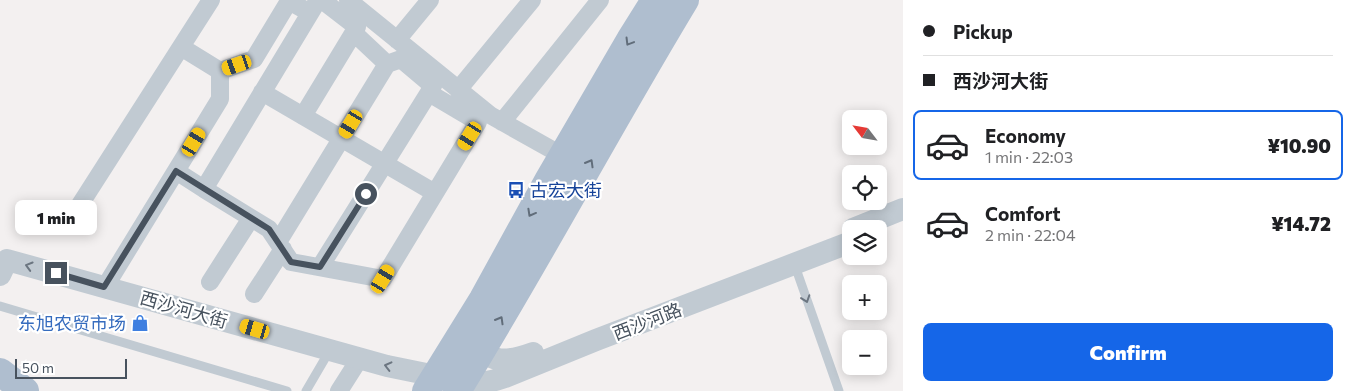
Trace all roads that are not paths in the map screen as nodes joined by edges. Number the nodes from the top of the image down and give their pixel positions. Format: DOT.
graph roads {
  1 [pos="211,0"];
  2 [pos="348,0"];
  3 [pos="430,0"];
  4 [pos="532,0"];
  5 [pos="600,0"];
  6 [pos="655,0"];
  7 [pos="685,0"];
  8 [pos="317,4"];
  9 [pos="354,33"];
  10 [pos="397,40"];
  11 [pos="181,47"];
  12 [pos="387,64"];
  13 [pos="220,71"];
  14 [pos="458,90"];
  15 [pos="262,92"];
  16 [pos="429,93"];
  17 [pos="303,116"];
  18 [pos="502,122"];
  19 [pos="342,139"];
  20 [pos="563,156"];
  21 [pos="385,164"];
  22 [pos="176,171"];
  23 [pos="204,189"];
  24 [pos="435,193"];
  25 [pos="903,209"];
  26 [pos="251,218"];
  27 [pos="875,220"];
  28 [pos="903,222"];
  29 [pos="67,225"];
  30 [pos="887,229"];
  31 [pos="842,234"];
  32 [pos="280,245"];
  33 [pos="842,245"];
  34 [pos="792,259"];
  35 [pos="320,267"];
  36 [pos="0,275"];
  37 [pos="210,282"];
  38 [pos="104,287"];
  39 [pos="254,294"];
  40 [pos="0,306"];
  41 [pos="469,346"];
  42 [pos="330,350"];
  43 [pos="360,358"];
  44 [pos="0,372"];
  45 [pos="449,381"];
  46 [pos="25,391"];
  47 [pos="288,391"];
  48 [pos="306,391"];
  49 [pos="339,391"];
  50 [pos="839,391"];
  1 -- 11 [label="street"];
  2 -- 10 [label="street"];
  3 -- 10 [label="street"];
  4 -- 14 [label="street"];
  5 -- 18 [label="street"];
  6 -- 20 [label="main road, one-way"];
  41 -- 7 [label="main road, one-way"];
  8 -- 9 [label="street"];
  8 -- 13 [label="street"];
  8 -- 15 [label="street"];
  9 -- 12 [label="street"];
  9 -- 17 [label="street"];
  10 -- 14 [label="street"];
  11 -- 13 [label="street"];
  11 -- 29 [label="street"];
  12 -- 16 [label="street"];
  12 -- 19 [label="street"];
  13 -- 22 [label="street"];
  14 -- 18 [label="street"];
  15 -- 17 [label="street"];
  15 -- 23 [label="street"];
  16 -- 21 [label="street"];
  16 -- 24 [label="street"];
  17 -- 19 [label="street"];
  18 -- 20 [label="street"];
  19 -- 21 [label="street"];
  19 -- 32 [label="street"];
  20 -- 41 [label="main road, one-way"];
  21 -- 24 [label="street"];
  21 -- 35 [label="street"];
  22 -- 23 [label="street"];
  22 -- 38 [label="street"];
  23 -- 26 [label="street"];
  24 -- 35 [label="street"];
  25 -- 27 [label="street, 西沙河路"];
  26 -- 32 [label="street"];
  26 -- 37 [label="street"];
  28 -- 30 [label="street"];
  31 -- 34 [label="street, 西沙河路"];
  32 -- 35 [label="street"];
  32 -- 39 [label="street"];
  33 -- 34 [label="street, 西沙河路"];
  34 -- 41 [label="street, 西沙河路"];
  34 -- 45 [label="street, 西沙河路"];
  34 -- 50 [label="lane, one-way"];
  38 -- 36 [label="street, 西沙河大街, one-way"];
  38 -- 42 [label="street, 西沙河大街"];
  40 -- 47 [label="lane"];
  41 -- 45 [label="main road"];
  42 -- 43 [label="street, 西沙河大街"];
  42 -- 48 [label="lane"];
  45 -- 43 [label="street, 西沙河大街, one-way"];
  43 -- 49 [label="street"];
  44 -- 46 [label="main road"];
}
